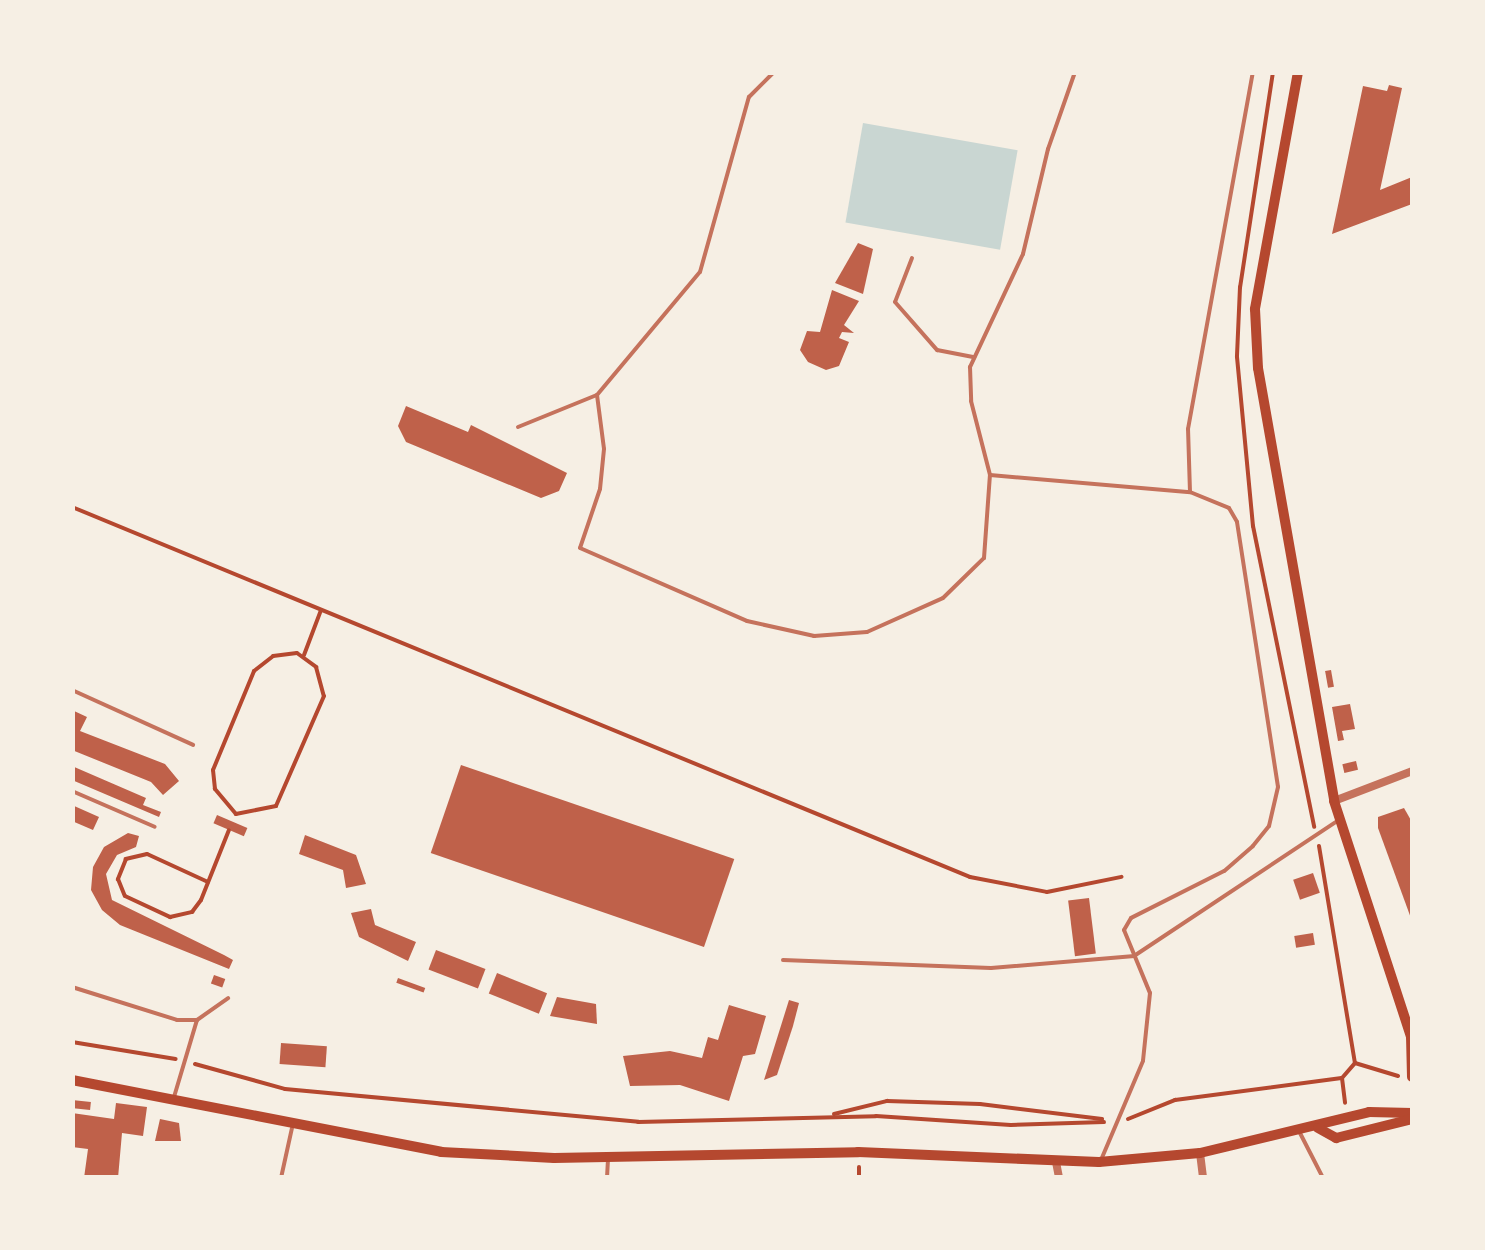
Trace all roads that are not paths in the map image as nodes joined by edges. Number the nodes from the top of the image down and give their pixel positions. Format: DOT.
graph roads {
  1 [pos="774,72"];
  2 [pos="1075,72"];
  3 [pos="1253,72"];
  4 [pos="1298,72"];
  5 [pos="912,258"];
  6 [pos="974,357"];
  7 [pos="597,394"];
  8 [pos="518,427"];
  9 [pos="990,475"];
  10 [pos="1190,492"];
  11 [pos="72,690"];
  12 [pos="193,745"];
  13 [pos="1412,771"];
  14 [pos="72,790"];
  15 [pos="1334,801"];
  16 [pos="1340,821"];
  17 [pos="156,827"];
  18 [pos="1134,956"];
  19 [pos="783,960"];
  20 [pos="72,987"];
  21 [pos="228,998"];
  22 [pos="1408,1011"];
  23 [pos="197,1020"];
  24 [pos="1412,1038"];
  25 [pos="1412,1077"];
  26 [pos="72,1080"];
  27 [pos="174,1097"];
  28 [pos="1412,1116"];
  29 [pos="293,1123"];
  30 [pos="1318,1128"];
  31 [pos="1299,1132"];
  32 [pos="1200,1153"];
  33 [pos="608,1156"];
  34 [pos="1056,1162"];
  35 [pos="1100,1162"];
  36 [pos="281,1178"];
  37 [pos="608,1178"];
  38 [pos="1059,1178"];
  39 [pos="1203,1178"];
  40 [pos="1322,1178"];
  1 -- 7 [label="lane"];
  2 -- 6 [label="lane"];
  3 -- 10 [label="lane"];
  4 -- 15 [label="main road"];
  5 -- 6 [label="lane"];
  6 -- 9 [label="lane"];
  7 -- 8 [label="lane"];
  7 -- 9 [label="lane"];
  9 -- 10 [label="lane"];
  10 -- 18 [label="lane"];
  11 -- 12 [label="lane"];
  13 -- 15 [label="street"];
  14 -- 17 [label="lane"];
  15 -- 16 [label="main road"];
  16 -- 18 [label="lane"];
  16 -- 22 [label="main road"];
  18 -- 19 [label="lane"];
  18 -- 35 [label="lane"];
  20 -- 23 [label="lane"];
  21 -- 23 [label="lane"];
  22 -- 24 [label="main road"];
  23 -- 27 [label="lane"];
  24 -- 25 [label="main road"];
  26 -- 27 [label="main road"];
  27 -- 29 [label="main road"];
  28 -- 30 [label="main road"];
  28 -- 30 [label="main road"];
  29 -- 33 [label="main road"];
  29 -- 36 [label="lane"];
  30 -- 31 [label="main road"];
  31 -- 32 [label="main road"];
  31 -- 40 [label="lane"];
  32 -- 35 [label="main road"];
  32 -- 39 [label="street"];
  33 -- 34 [label="main road"];
  33 -- 37 [label="lane"];
  34 -- 35 [label="main road"];
  34 -- 38 [label="street"];
}
